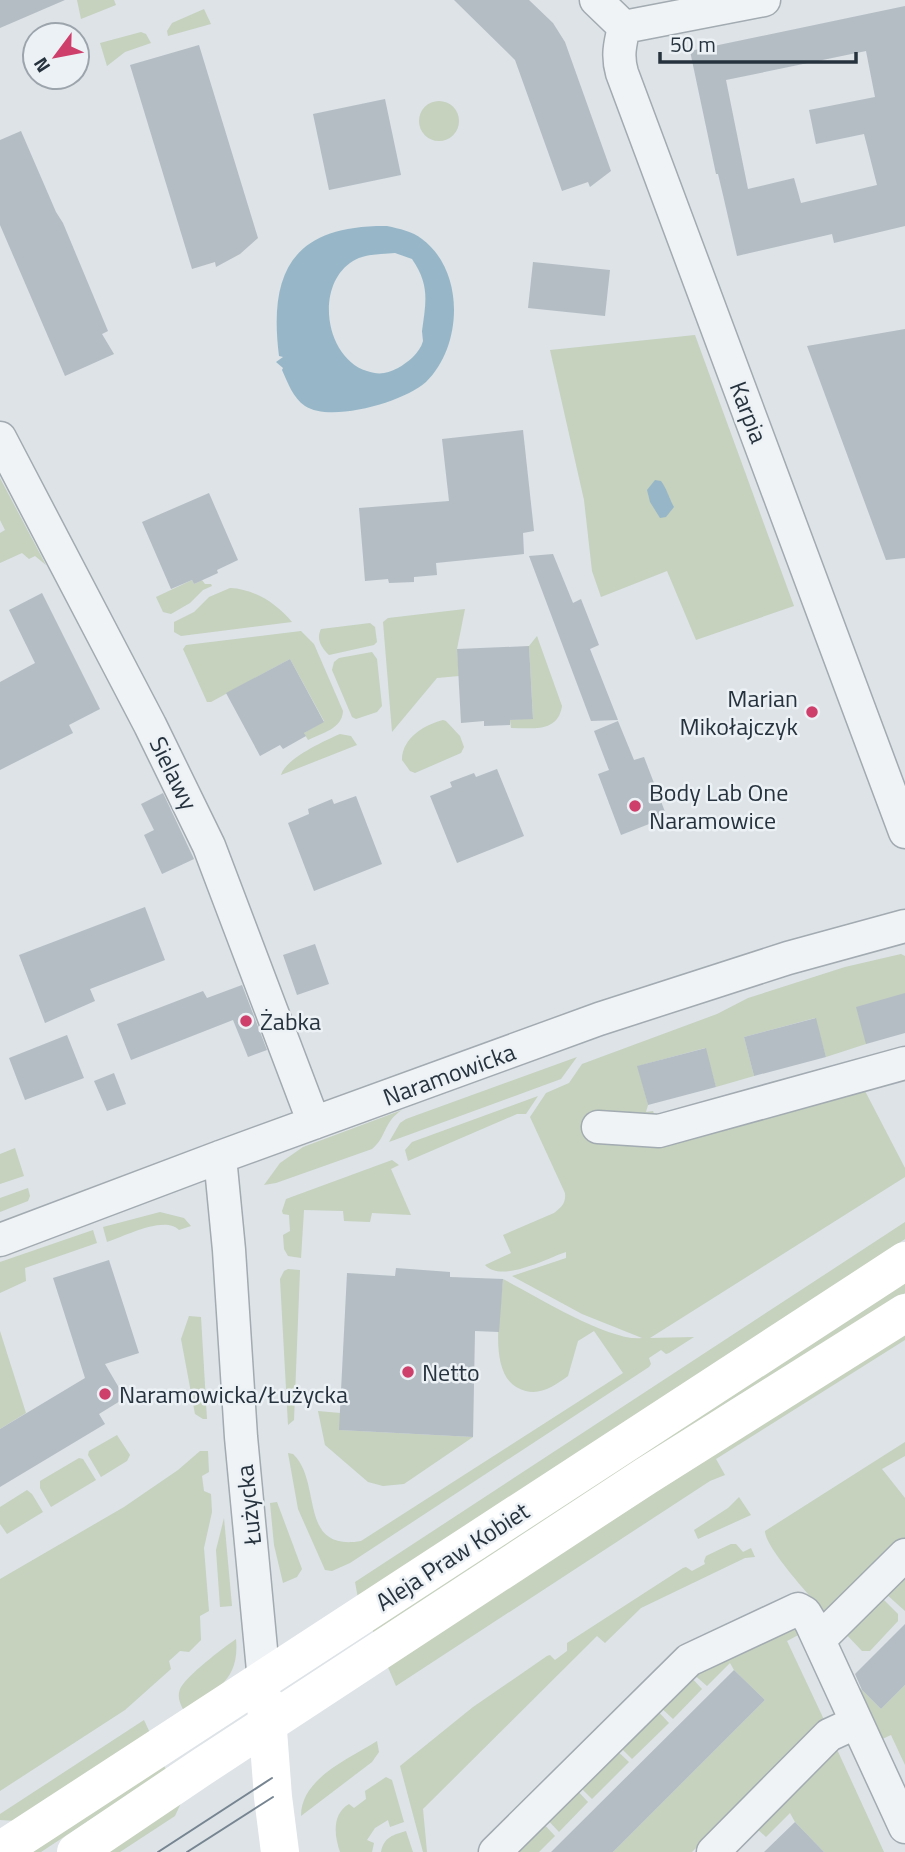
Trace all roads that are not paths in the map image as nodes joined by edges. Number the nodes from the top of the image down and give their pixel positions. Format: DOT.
graph roads {
  1 [pos="596,0"];
  2 [pos="764,0"];
  3 [pos="624,27"];
  4 [pos="0,438"];
  5 [pos="905,832"];
  6 [pos="905,926"];
  7 [pos="905,1063"];
  8 [pos="314,1123"];
  9 [pos="598,1127"];
  10 [pos="220,1157"];
  11 [pos="0,1240"];
  12 [pos="905,1261"];
  13 [pos="905,1313"];
  14 [pos="905,1555"];
  15 [pos="819,1640"];
  16 [pos="264,1681"];
  17 [pos="855,1723"];
  18 [pos="268,1724"];
  19 [pos="901,1807"];
  20 [pos="0,1852"];
  21 [pos="76,1852"];
  22 [pos="280,1852"];
  23 [pos="495,1852"];
  24 [pos="713,1852"];
  1 -- 3 [label="street"];
  2 -- 3 [label="street"];
  3 -- 5 [label="street, Karpia"];
  4 -- 8 [label="street, Sielawy"];
  6 -- 8 [label="street, Naramowicka"];
  7 -- 9 [label="street"];
  8 -- 10 [label="street, Naramowicka"];
  10 -- 11 [label="street, Naramowicka"];
  10 -- 16 [label="street, Łużycka"];
  12 -- 16 [label="street, Aleja Praw Kobiet"];
  13 -- 18 [label="street, Aleja Praw Kobiet"];
  14 -- 15 [label="street"];
  15 -- 17 [label="street"];
  15 -- 23 [label="street"];
  16 -- 18 [label="street, Łużycka"];
  16 -- 20 [label="street, Aleja Praw Kobiet"];
  17 -- 19 [label="street"];
  17 -- 24 [label="street"];
  18 -- 21 [label="street, Aleja Praw Kobiet"];
  18 -- 22 [label="street, Łużycka"];
}
